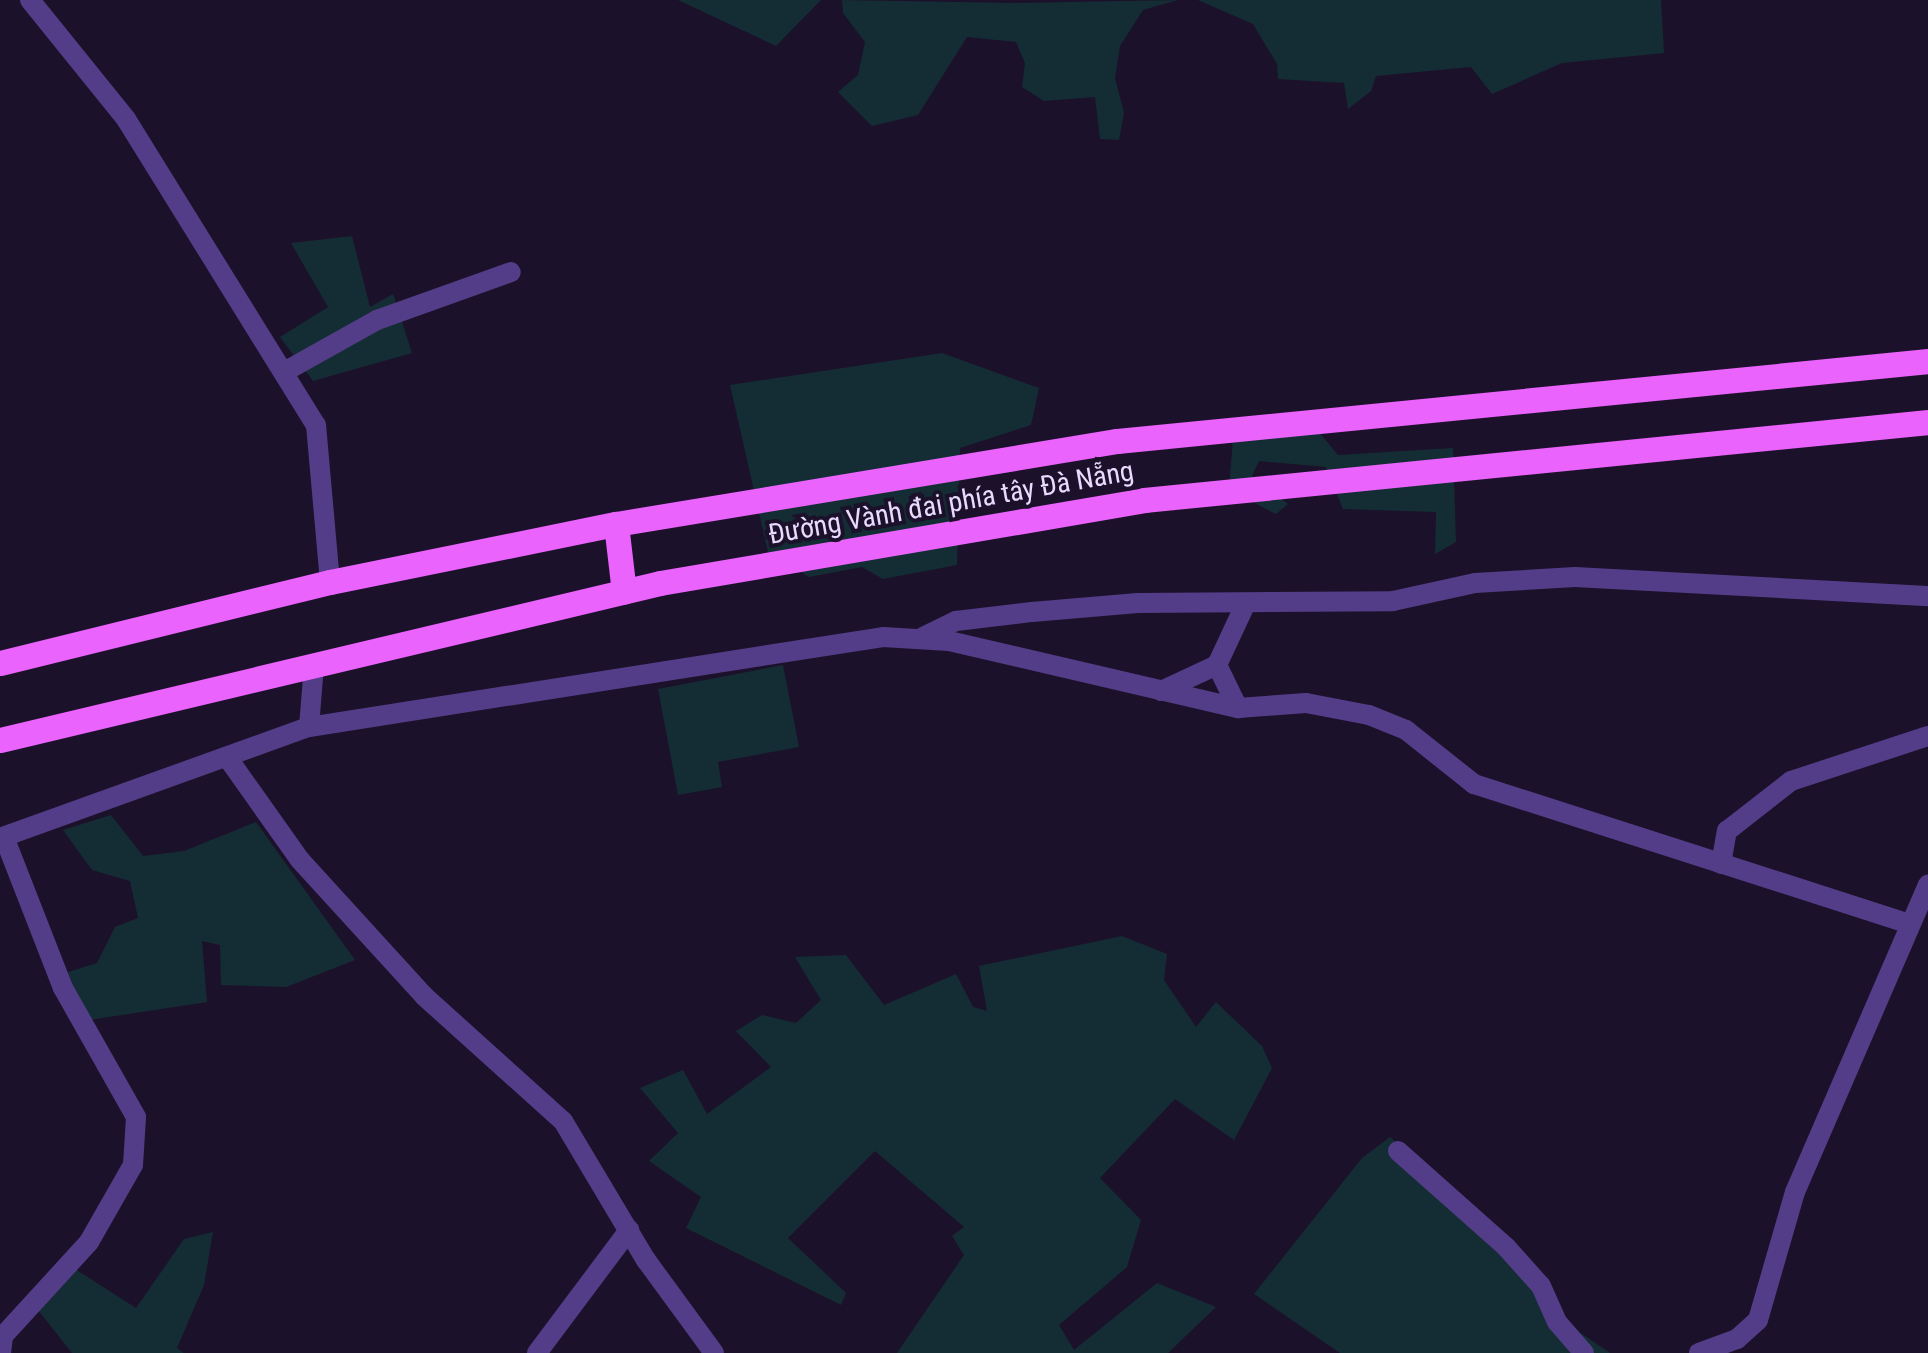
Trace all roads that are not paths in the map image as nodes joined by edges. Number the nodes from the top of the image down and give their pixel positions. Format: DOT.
graph roads {
  1 [pos="30,0"];
  2 [pos="511,272"];
  3 [pos="1928,361"];
  4 [pos="284,372"];
  5 [pos="1928,422"];
  6 [pos="616,524"];
  7 [pos="330,582"];
  8 [pos="624,592"];
  9 [pos="1928,596"];
  10 [pos="1245,606"];
  11 [pos="920,639"];
  12 [pos="0,663"];
  13 [pos="314,665"];
  14 [pos="1217,665"];
  15 [pos="1160,692"];
  16 [pos="1238,708"];
  17 [pos="309,728"];
  18 [pos="1928,736"];
  19 [pos="0,740"];
  20 [pos="228,756"];
  21 [pos="2,837"];
  22 [pos="1720,864"];
  23 [pos="1928,884"];
  24 [pos="1917,921"];
  25 [pos="1398,1151"];
  26 [pos="629,1230"];
  27 [pos="1,1353"];
  28 [pos="537,1353"];
  29 [pos="714,1353"];
  30 [pos="1584,1353"];
  31 [pos="1699,1353"];
  1 -- 4 [label="street"];
  2 -- 4 [label="street"];
  3 -- 6 [label="main road, Đường Vành đai phía tây Đà Nẵng"];
  4 -- 7 [label="street"];
  5 -- 8 [label="main road, Đường Vành đai phía tây Đà Nẵng"];
  6 -- 7 [label="main road, Đường Vành đai phía tây Đà Nẵng"];
  6 -- 8 [label="main road"];
  7 -- 12 [label="main road, Đường Vành đai phía tây Đà Nẵng"];
  8 -- 13 [label="main road, Đường Vành đai phía tây Đà Nẵng"];
  9 -- 10 [label="street"];
  10 -- 11 [label="street"];
  10 -- 14 [label="street"];
  11 -- 15 [label="street"];
  11 -- 17 [label="street"];
  13 -- 17 [label="street"];
  13 -- 19 [label="main road, Đường Vành đai phía tây Đà Nẵng"];
  14 -- 15 [label="street"];
  14 -- 16 [label="street"];
  15 -- 16 [label="street"];
  16 -- 22 [label="street"];
  17 -- 20 [label="street"];
  18 -- 22 [label="street"];
  20 -- 21 [label="street"];
  20 -- 26 [label="street"];
  21 -- 27 [label="street"];
  22 -- 24 [label="street"];
  23 -- 24 [label="street"];
  24 -- 31 [label="street"];
  25 -- 30 [label="street"];
  26 -- 28 [label="street"];
  26 -- 29 [label="street"];
}
